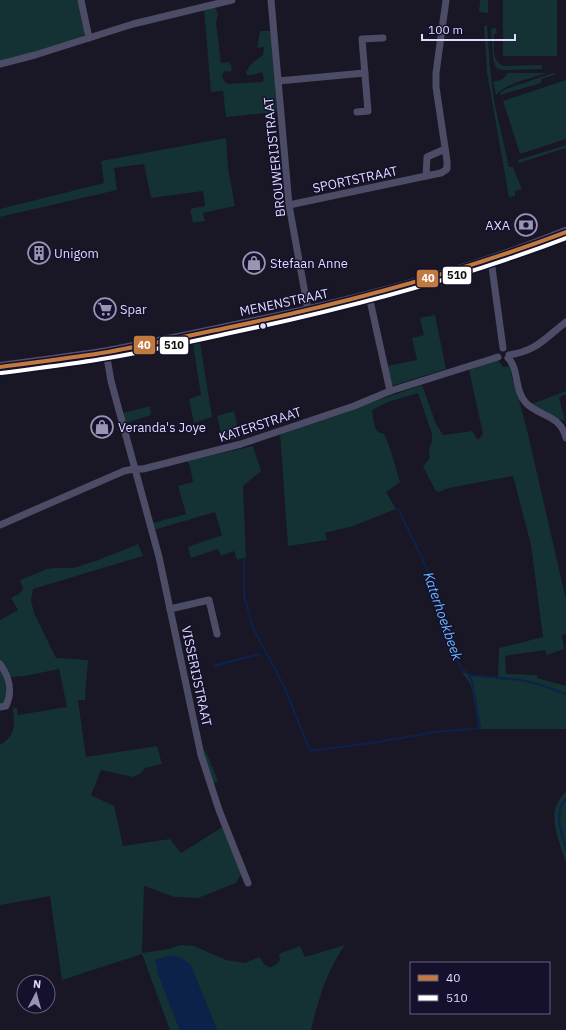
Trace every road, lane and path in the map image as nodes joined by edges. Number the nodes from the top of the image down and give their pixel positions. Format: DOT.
graph roads {
  1 [pos="81,0"];
  2 [pos="232,0"];
  3 [pos="271,0"];
  4 [pos="446,0"];
  5 [pos="89,38"];
  6 [pos="383,38"];
  7 [pos="0,64"];
  8 [pos="365,73"];
  9 [pos="278,81"];
  10 [pos="357,112"];
  11 [pos="445,149"];
  12 [pos="426,176"];
  13 [pos="289,205"];
  14 [pos="566,232"];
  15 [pos="491,260"];
  16 [pos="369,296"];
  17 [pos="308,310"];
  18 [pos="566,322"];
  19 [pos="503,348"];
  20 [pos="106,352"];
  21 [pos="508,356"];
  22 [pos="498,357"];
  23 [pos="0,367"];
  24 [pos="390,391"];
  25 [pos="566,438"];
  26 [pos="134,469"];
  27 [pos="0,525"];
  28 [pos="170,609"];
  29 [pos="217,634"];
  30 [pos="0,664"];
  31 [pos="0,707"];
  32 [pos="248,883"];
  1 -- 5 [label="street"];
  2 -- 5 [label="street"];
  3 -- 9 [label="street, BROUWERIJSTRAAT"];
  4 -- 11 [label="street, SPORTSTRAAT"];
  5 -- 7 [label="street"];
  6 -- 8 [label="street"];
  8 -- 9 [label="street"];
  8 -- 10 [label="street"];
  9 -- 13 [label="street, BROUWERIJSTRAAT"];
  11 -- 12 [label="street"];
  11 -- 12 [label="street, SPORTSTRAAT"];
  12 -- 13 [label="street, SPORTSTRAAT"];
  13 -- 17 [label="street, BROUWERIJSTRAAT"];
  14 -- 15 [label="main road, MENENSTRAAT"];
  15 -- 16 [label="main road, MENENSTRAAT"];
  15 -- 19 [label="street"];
  16 -- 17 [label="main road, MENENSTRAAT"];
  16 -- 24 [label="street"];
  17 -- 20 [label="main road, MENENSTRAAT"];
  18 -- 21 [label="street"];
  19 -- 21 [label="street"];
  19 -- 22 [label="street"];
  20 -- 23 [label="main road, MENENSTRAAT"];
  20 -- 26 [label="street, VISSERIJSTRAAT"];
  21 -- 22 [label="street"];
  21 -- 25 [label="street"];
  22 -- 24 [label="street, KATERSTRAAT"];
  24 -- 26 [label="street, KATERSTRAAT"];
  26 -- 27 [label="street"];
  26 -- 28 [label="street, VISSERIJSTRAAT"];
  28 -- 29 [label="street"];
  28 -- 32 [label="street, VISSERIJSTRAAT"];
  30 -- 31 [label="street"];
}
